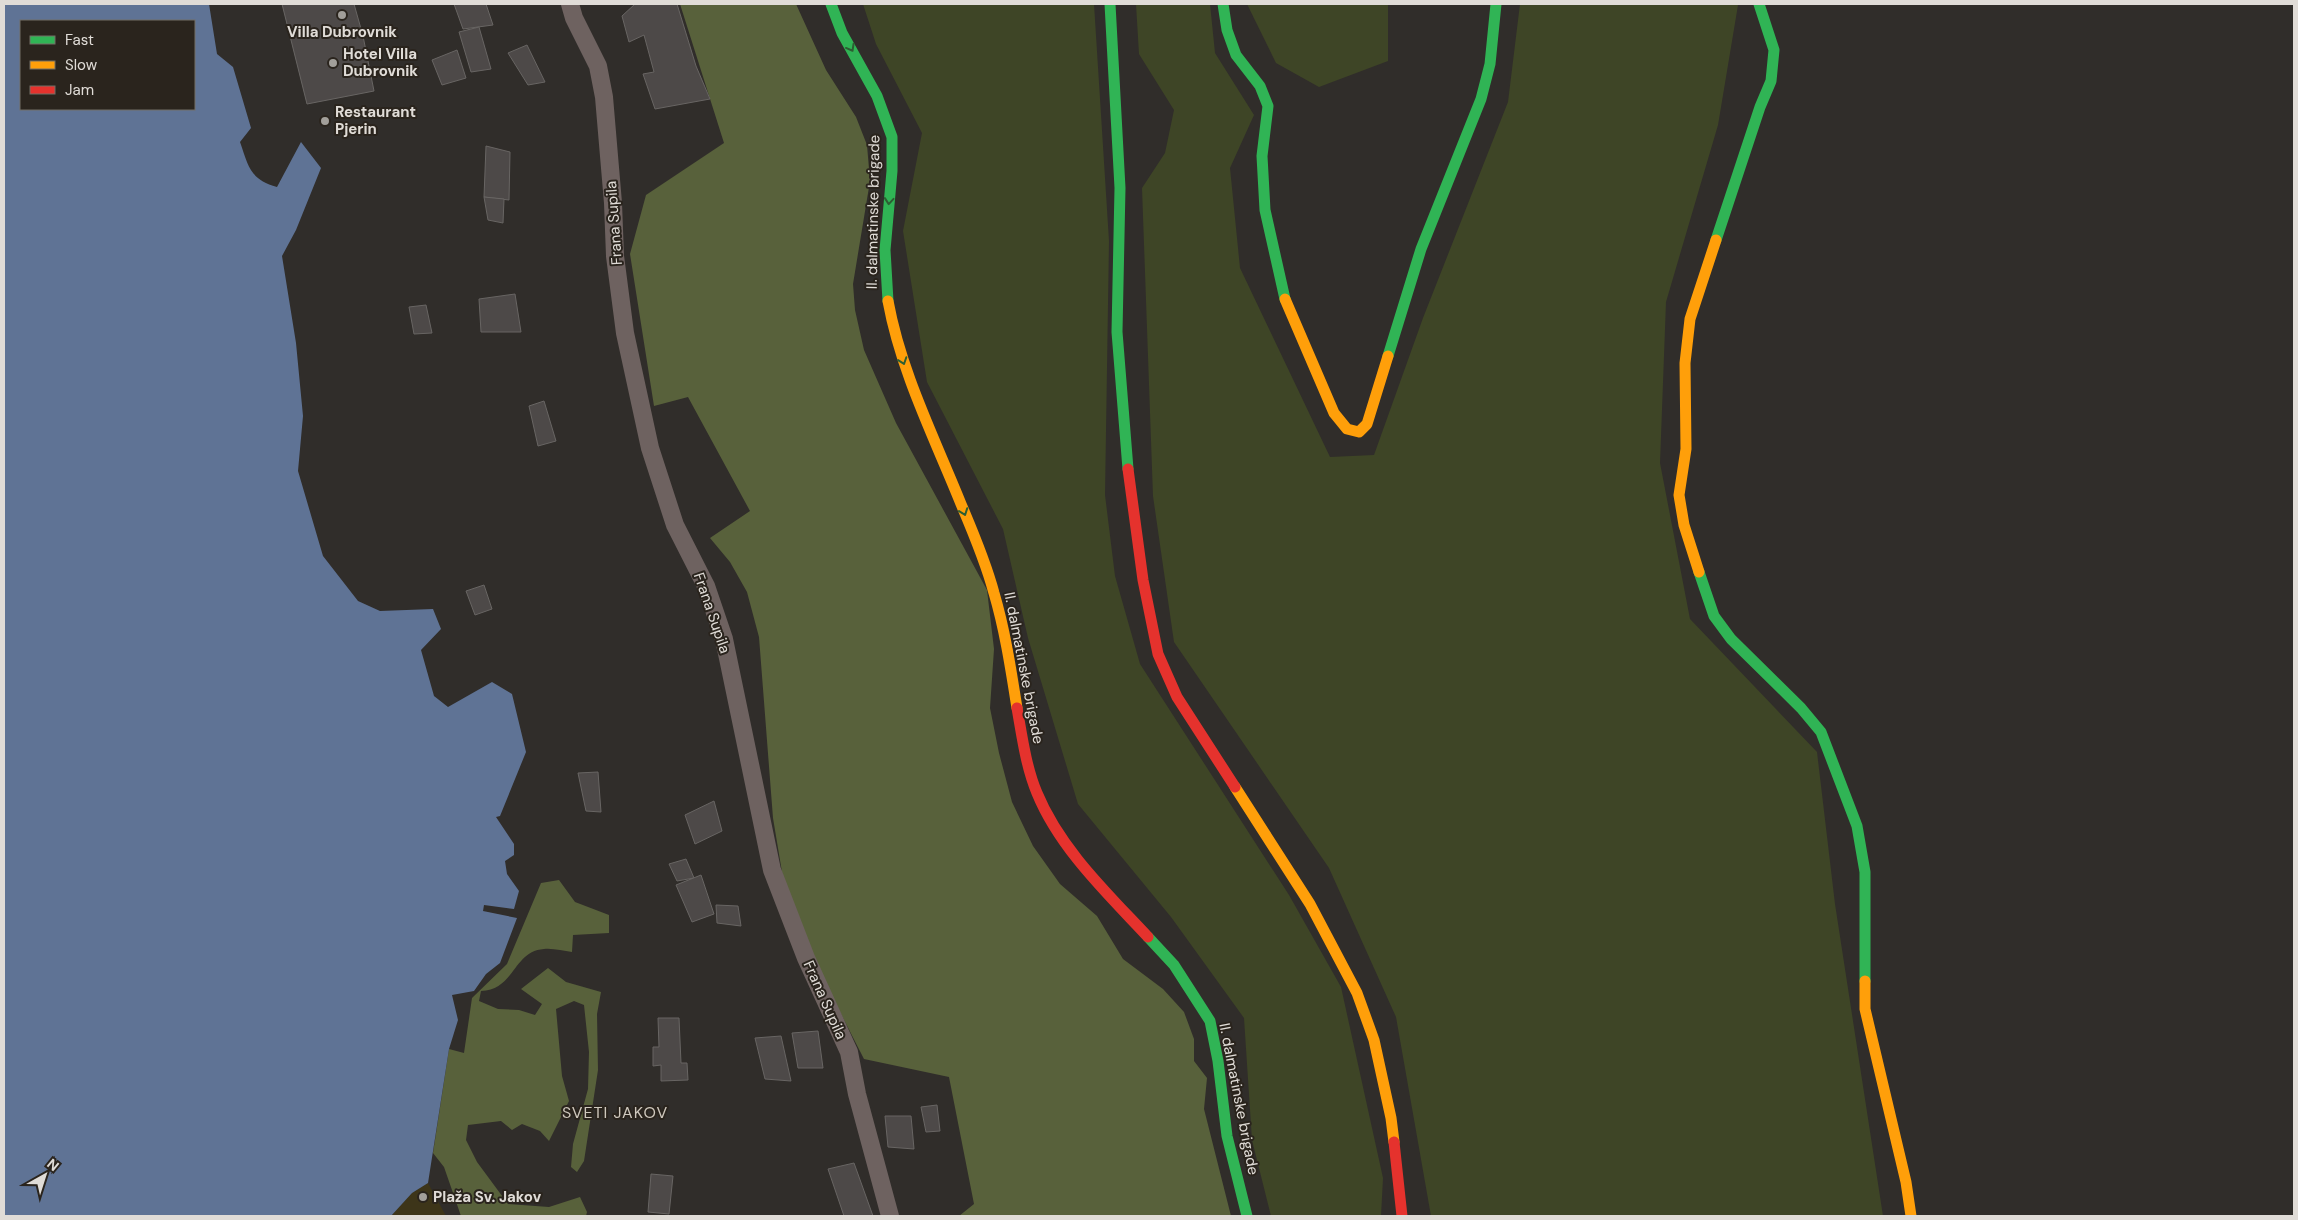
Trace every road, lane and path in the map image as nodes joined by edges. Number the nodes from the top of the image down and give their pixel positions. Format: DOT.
graph roads {
  1 [pos="570,4"];
  2 [pos="831,4"];
  3 [pos="1110,4"];
  4 [pos="1223,4"];
  5 [pos="1496,4"];
  6 [pos="1759,4"];
  7 [pos="890,1216"];
  8 [pos="1247,1216"];
  9 [pos="1402,1216"];
  10 [pos="1911,1216"];
  1 -- 7 [label="street, Frana Supila"];
  2 -- 8 [label="street, II. dalmatinske brigade, one-way"];
  3 -- 9 [label="street"];
  4 -- 5 [label="street"];
  6 -- 10 [label="street"];
}
